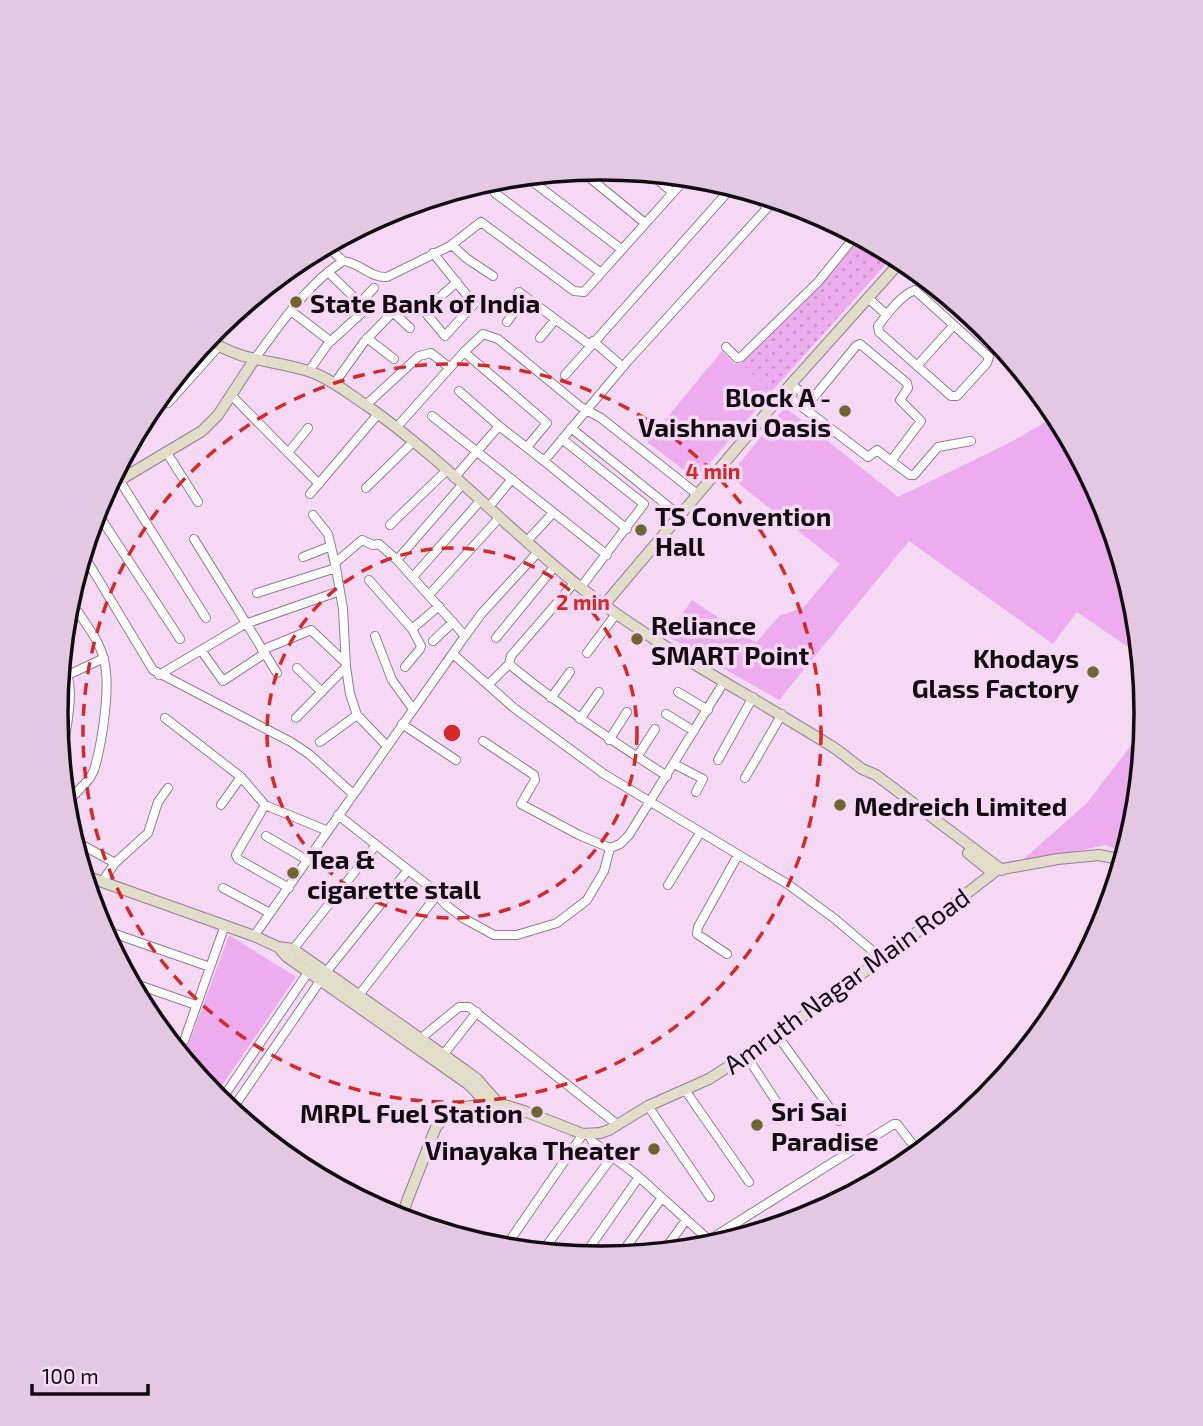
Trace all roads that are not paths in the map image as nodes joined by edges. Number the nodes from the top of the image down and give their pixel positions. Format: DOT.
graph roads {
  1 [pos="593,180"];
  2 [pos="662,183"];
  3 [pos="535,184"];
  4 [pos="680,185"];
  5 [pos="495,193"];
  6 [pos="673,193"];
  7 [pos="725,195"];
  8 [pos="768,207"];
  9 [pos="645,223"];
  10 [pos="851,242"];
  11 [pos="452,245"];
  12 [pos="621,249"];
  13 [pos="333,252"];
  14 [pos="433,253"];
  15 [pos="342,261"];
  16 [pos="895,268"];
  17 [pos="328,272"];
  18 [pos="601,273"];
  19 [pos="493,276"];
  20 [pos="457,282"];
  21 [pos="374,288"];
  22 [pos="868,298"];
  23 [pos="360,303"];
  24 [pos="291,311"];
  25 [pos="887,315"];
  26 [pos="555,320"];
  27 [pos="507,322"];
  28 [pos="954,325"];
  29 [pos="410,328"];
  30 [pos="367,338"];
  31 [pos="540,338"];
  32 [pos="330,342"];
  33 [pos="592,343"];
  34 [pos="216,344"];
  35 [pos="219,346"];
  36 [pos="726,347"];
  37 [pos="464,352"];
  38 [pos="254,359"];
  39 [pos="394,359"];
  40 [pos="917,366"];
  41 [pos="623,367"];
  42 [pos="450,368"];
  43 [pos="309,371"];
  44 [pos="565,375"];
  45 [pos="334,384"];
  46 [pos="791,384"];
  47 [pos="459,391"];
  48 [pos="784,393"];
  49 [pos="231,395"];
  50 [pos="811,400"];
  51 [pos="168,403"];
  52 [pos="366,405"];
  53 [pos="804,408"];
  54 [pos="586,409"];
  55 [pos="377,414"];
  56 [pos="432,416"];
  57 [pos="499,426"];
  58 [pos="308,428"];
  59 [pos="396,428"];
  60 [pos="571,428"];
  61 [pos="562,439"];
  62 [pos="971,441"];
  63 [pos="412,442"];
  64 [pos="527,447"];
  65 [pos="477,451"];
  66 [pos="167,453"];
  67 [pos="288,453"];
  68 [pos="544,461"];
  69 [pos="891,461"];
  70 [pos="454,478"];
  71 [pos="512,479"];
  72 [pos="122,480"];
  73 [pos="121,482"];
  74 [pos="318,484"];
  75 [pos="366,488"];
  76 [pos="310,494"];
  77 [pos="697,494"];
  78 [pos="198,502"];
  79 [pos="484,504"];
  80 [pos="553,513"];
  81 [pos="313,515"];
  82 [pos="679,515"];
  83 [pos="499,518"];
  84 [pos="104,523"];
  85 [pos="390,525"];
  86 [pos="627,529"];
  87 [pos="194,539"];
  88 [pos="526,542"];
  89 [pos="331,546"];
  90 [pos="538,552"];
  91 [pos="607,555"];
  92 [pos="303,557"];
  93 [pos="397,560"];
  94 [pos="89,565"];
  95 [pos="335,566"];
  96 [pos="555,566"];
  97 [pos="413,577"];
  98 [pos="369,580"];
  99 [pos="578,585"];
  100 [pos="340,591"];
  101 [pos="257,593"];
  102 [pos="429,595"];
  103 [pos="604,605"];
  104 [pos="439,607"];
  105 [pos="78,612"];
  106 [pos="616,614"];
  107 [pos="206,618"];
  108 [pos="453,622"];
  109 [pos="245,624"];
  110 [pos="412,629"];
  111 [pos="375,636"];
  112 [pos="465,636"];
  113 [pos="496,638"];
  114 [pos="180,639"];
  115 [pos="433,641"];
  116 [pos="201,650"];
  117 [pos="263,652"];
  118 [pos="587,653"];
  119 [pos="453,654"];
  120 [pos="104,658"];
  121 [pos="509,664"];
  122 [pos="346,665"];
  123 [pos="405,667"];
  124 [pos="297,668"];
  125 [pos="570,672"];
  126 [pos="277,673"];
  127 [pos="69,674"];
  128 [pos="159,675"];
  129 [pos="724,682"];
  130 [pos="488,685"];
  131 [pos="69,691"];
  132 [pos="322,692"];
  133 [pos="599,692"];
  134 [pos="678,692"];
  135 [pos="752,697"];
  136 [pos="551,698"];
  137 [pos="68,709"];
  138 [pos="413,709"];
  139 [pos="708,710"];
  140 [pos="627,712"];
  141 [pos="666,714"];
  142 [pos="782,714"];
  143 [pos="357,715"];
  144 [pos="165,718"];
  145 [pos="296,719"];
  146 [pos="580,719"];
  147 [pos="402,724"];
  148 [pos="655,729"];
  149 [pos="694,731"];
  150 [pos="609,740"];
  151 [pos="483,741"];
  152 [pos="320,742"];
  153 [pos="386,745"];
  154 [pos="638,757"];
  155 [pos="456,760"];
  156 [pos="718,760"];
  157 [pos="674,764"];
  158 [pos="667,776"];
  159 [pos="241,778"];
  160 [pos="745,778"];
  161 [pos="168,788"];
  162 [pos="696,792"];
  163 [pos="352,793"];
  164 [pos="75,794"];
  165 [pos="649,803"];
  166 [pos="221,805"];
  167 [pos="265,805"];
  168 [pos="338,815"];
  169 [pos="328,831"];
  170 [pos="700,833"];
  171 [pos="267,836"];
  172 [pos="376,845"];
  173 [pos="85,847"];
  174 [pos="610,848"];
  175 [pos="737,855"];
  176 [pos="1115,858"];
  177 [pos="307,860"];
  178 [pos="115,863"];
  179 [pos="408,870"];
  180 [pos="997,871"];
  181 [pos="96,882"];
  182 [pos="97,884"];
  183 [pos="668,885"];
  184 [pos="223,888"];
  185 [pos="289,888"];
  186 [pos="437,895"];
  187 [pos="270,913"];
  188 [pos="225,925"];
  189 [pos="117,934"];
  190 [pos="254,936"];
  191 [pos="290,953"];
  192 [pos="727,954"];
  193 [pos="882,959"];
  194 [pos="210,967"];
  195 [pos="312,967"];
  196 [pos="324,975"];
  197 [pos="144,987"];
  198 [pos="359,995"];
  199 [pos="196,1005"];
  200 [pos="477,1012"];
  201 [pos="777,1035"];
  202 [pos="420,1039"];
  203 [pos="181,1042"];
  204 [pos="443,1055"];
  205 [pos="746,1055"];
  206 [pos="685,1090"];
  207 [pos="227,1092"];
  208 [pos="237,1102"];
  209 [pos="492,1103"];
  210 [pos="648,1106"];
  211 [pos="783,1112"];
  212 [pos="839,1121"];
  213 [pos="618,1125"];
  214 [pos="586,1134"];
  215 [pos="913,1145"];
  216 [pos="612,1157"];
  217 [pos="639,1177"];
  218 [pos="749,1182"];
  219 [pos="710,1197"];
  220 [pos="661,1199"];
  221 [pos="405,1209"];
  222 [pos="686,1220"];
  223 [pos="733,1230"];
  224 [pos="704,1236"];
  225 [pos="511,1238"];
  226 [pos="670,1242"];
  227 [pos="547,1243"];
  228 [pos="628,1245"];
  229 [pos="591,1246"];
  1 -- 9 [label="street"];
  2 -- 6 [label="street"];
  3 -- 12 [label="street"];
  4 -- 6 [label="street"];
  5 -- 18 [label="street"];
  6 -- 9 [label="street"];
  7 -- 33 [label="street"];
  8 -- 41 [label="street"];
  9 -- 12 [label="street"];
  10 -- 36 [label="street"];
  11 -- 14 [label="street"];
  11 -- 18 [label="street"];
  11 -- 19 [label="street"];
  12 -- 18 [label="street"];
  13 -- 15 [label="street"];
  14 -- 15 [label="street"];
  14 -- 20 [label="street"];
  15 -- 17 [label="street"];
  16 -- 22 [label="street"];
  17 -- 23 [label="street"];
  17 -- 24 [label="street"];
  20 -- 20 [label="street"];
  21 -- 23 [label="street"];
  22 -- 25 [label="street"];
  22 -- 46 [label="street"];
  23 -- 32 [label="street"];
  24 -- 32 [label="street"];
  24 -- 38 [label="street"];
  25 -- 28 [label="street"];
  25 -- 40 [label="street"];
  26 -- 27 [label="street"];
  26 -- 31 [label="street"];
  26 -- 33 [label="street"];
  28 -- 40 [label="street"];
  28 -- 40 [label="street"];
  29 -- 30 [label="street"];
  30 -- 39 [label="street"];
  30 -- 45 [label="street"];
  32 -- 43 [label="street"];
  33 -- 41 [label="street"];
  33 -- 44 [label="street"];
  34 -- 35 [label="street"];
  35 -- 38 [label="street"];
  35 -- 51 [label="street"];
  37 -- 42 [label="street"];
  37 -- 54 [label="street"];
  37 -- 64 [label="street"];
  38 -- 43 [label="street"];
  38 -- 49 [label="street"];
  41 -- 54 [label="street"];
  42 -- 52 [label="street"];
  42 -- 59 [label="street"];
  43 -- 45 [label="street"];
  45 -- 52 [label="street"];
  46 -- 48 [label="street"];
  46 -- 50 [label="street"];
  47 -- 57 [label="street"];
  48 -- 53 [label="street"];
  48 -- 77 [label="street"];
  49 -- 66 [label="street"];
  49 -- 67 [label="street"];
  50 -- 53 [label="street"];
  50 -- 69 [label="street"];
  52 -- 55 [label="street"];
  53 -- 69 [label="street"];
  54 -- 60 [label="street"];
  54 -- 77 [label="street"];
  55 -- 59 [label="street"];
  55 -- 74 [label="street"];
  56 -- 65 [label="street"];
  57 -- 64 [label="street"];
  57 -- 65 [label="street"];
  58 -- 67 [label="street"];
  59 -- 63 [label="street"];
  60 -- 61 [label="street"];
  60 -- 82 [label="street"];
  61 -- 68 [label="street"];
  61 -- 86 [label="street"];
  62 -- 69 [label="street"];
  63 -- 70 [label="street"];
  63 -- 75 [label="street"];
  64 -- 68 [label="street"];
  65 -- 70 [label="street"];
  65 -- 71 [label="street"];
  66 -- 72 [label="street"];
  66 -- 78 [label="street"];
  67 -- 74 [label="street"];
  68 -- 86 [label="street"];
  70 -- 79 [label="street"];
  70 -- 85 [label="street"];
  70 -- 93 [label="street"];
  71 -- 79 [label="street"];
  71 -- 80 [label="street"];
  73 -- 107 [label="street"];
  74 -- 76 [label="street"];
  77 -- 82 [label="street"];
  79 -- 83 [label="street"];
  79 -- 97 [label="street"];
  80 -- 88 [label="street"];
  80 -- 91 [label="street"];
  81 -- 89 [label="street"];
  82 -- 103 [label="street"];
  83 -- 88 [label="street"];
  83 -- 102 [label="street"];
  84 -- 114 [label="street"];
  86 -- 91 [label="street"];
  87 -- 109 [label="street"];
  88 -- 90 [label="street"];
  89 -- 92 [label="street"];
  89 -- 95 [label="street"];
  90 -- 96 [label="street"];
  90 -- 112 [label="street"];
  91 -- 99 [label="street"];
  93 -- 95 [label="street"];
  93 -- 97 [label="street"];
  94 -- 128 [label="street"];
  95 -- 100 [label="street"];
  95 -- 101 [label="street"];
  96 -- 99 [label="street"];
  96 -- 113 [label="street"];
  97 -- 102 [label="street"];
  98 -- 110 [label="street"];
  99 -- 103 [label="street"];
  99 -- 121 [label="street"];
  100 -- 109 [label="street"];
  100 -- 122 [label="street"];
  102 -- 104 [label="street"];
  103 -- 106 [label="street"];
  104 -- 108 [label="street"];
  104 -- 110 [label="street"];
  105 -- 120 [label="street"];
  106 -- 118 [label="street"];
  106 -- 129 [label="street"];
  108 -- 112 [label="street"];
  108 -- 115 [label="street"];
  109 -- 116 [label="street"];
  109 -- 117 [label="street"];
  110 -- 123 [label="street"];
  111 -- 138 [label="street"];
  112 -- 119 [label="street"];
  116 -- 117 [label="street"];
  116 -- 128 [label="street"];
  117 -- 122 [label="street"];
  117 -- 126 [label="street"];
  119 -- 130 [label="street"];
  119 -- 138 [label="street"];
  120 -- 127 [label="street"];
  120 -- 164 [label="street"];
  121 -- 130 [label="street"];
  121 -- 136 [label="street"];
  122 -- 132 [label="street"];
  122 -- 143 [label="street"];
  124 -- 132 [label="street"];
  125 -- 136 [label="street"];
  128 -- 163 [label="street"];
  129 -- 135 [label="street"];
  129 -- 139 [label="street"];
  130 -- 165 [label="street"];
  131 -- 137 [label="street"];
  132 -- 145 [label="street"];
  133 -- 146 [label="street"];
  134 -- 139 [label="street"];
  135 -- 142 [label="street"];
  135 -- 156 [label="street"];
  136 -- 146 [label="street"];
  138 -- 147 [label="street"];
  139 -- 149 [label="street"];
  140 -- 150 [label="street"];
  141 -- 149 [label="street"];
  142 -- 160 [label="street"];
  142 -- 180 [label="street"];
  143 -- 152 [label="street"];
  143 -- 153 [label="street"];
  144 -- 159 [label="street"];
  146 -- 150 [label="street"];
  147 -- 153 [label="street"];
  147 -- 155 [label="street"];
  148 -- 154 [label="street"];
  149 -- 157 [label="street"];
  150 -- 154 [label="street"];
  151 -- 174 [label="street"];
  153 -- 163 [label="street"];
  154 -- 158 [label="street"];
  157 -- 158 [label="street"];
  157 -- 162 [label="street"];
  158 -- 165 [label="street"];
  159 -- 166 [label="street"];
  159 -- 167 [label="street"];
  161 -- 178 [label="street"];
  163 -- 168 [label="street"];
  165 -- 170 [label="street"];
  165 -- 174 [label="street"];
  167 -- 169 [label="street"];
  167 -- 185 [label="street"];
  168 -- 169 [label="street"];
  168 -- 172 [label="street"];
  169 -- 177 [label="street"];
  170 -- 175 [label="street"];
  170 -- 183 [label="street"];
  171 -- 177 [label="street"];
  172 -- 179 [label="street"];
  172 -- 191 [label="street"];
  173 -- 178 [label="street"];
  174 -- 186 [label="street"];
  175 -- 192 [label="street"];
  175 -- 193 [label="street"];
  176 -- 180 [label="street, Amruth Nagar Main Road"];
  177 -- 185 [label="street"];
  178 -- 181 [label="street"];
  179 -- 186 [label="street"];
  179 -- 196 [label="street"];
  180 -- 193 [label="street, Amruth Nagar Main Road"];
  182 -- 188 [label="street"];
  184 -- 187 [label="street"];
  185 -- 187 [label="street"];
  186 -- 198 [label="street"];
  187 -- 190 [label="street"];
  188 -- 190 [label="street"];
  188 -- 194 [label="street"];
  189 -- 194 [label="street"];
  190 -- 191 [label="street"];
  191 -- 195 [label="street"];
  193 -- 201 [label="street, Amruth Nagar Main Road"];
  194 -- 199 [label="street"];
  195 -- 196 [label="street"];
  195 -- 207 [label="street"];
  196 -- 198 [label="street"];
  196 -- 208 [label="street"];
  196 -- 209 [label="street"];
  197 -- 199 [label="street"];
  198 -- 202 [label="street"];
  199 -- 203 [label="street"];
  200 -- 202 [label="street"];
  200 -- 204 [label="street"];
  200 -- 213 [label="street"];
  201 -- 205 [label="street, Amruth Nagar Main Road"];
  201 -- 212 [label="street"];
  202 -- 204 [label="street"];
  204 -- 209 [label="street"];
  205 -- 206 [label="street, Amruth Nagar Main Road"];
  205 -- 211 [label="street"];
  206 -- 210 [label="street, Amruth Nagar Main Road"];
  206 -- 218 [label="street"];
  209 -- 214 [label="street"];
  209 -- 221 [label="street"];
  210 -- 213 [label="street, Amruth Nagar Main Road"];
  210 -- 219 [label="street"];
  213 -- 214 [label="street, Amruth Nagar Main Road"];
  214 -- 216 [label="street"];
  214 -- 225 [label="street"];
  215 -- 223 [label="street"];
  216 -- 217 [label="street"];
  216 -- 227 [label="street"];
  217 -- 220 [label="street"];
  217 -- 229 [label="street"];
  220 -- 222 [label="street"];
  220 -- 228 [label="street"];
  222 -- 224 [label="street"];
  222 -- 226 [label="street"];
}
